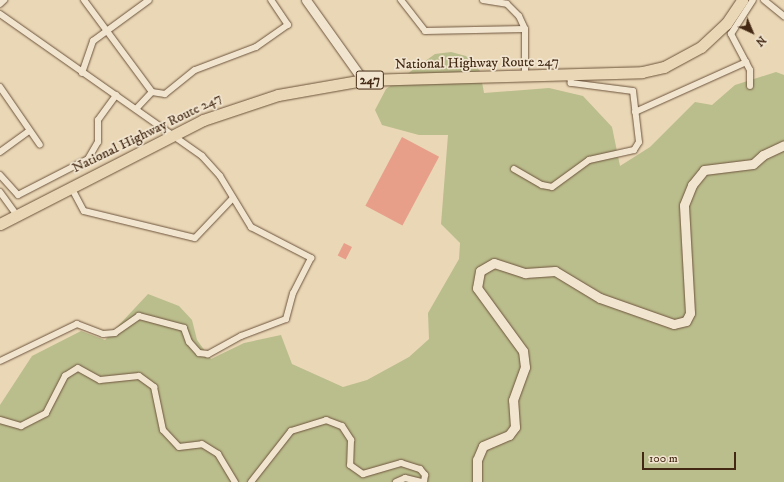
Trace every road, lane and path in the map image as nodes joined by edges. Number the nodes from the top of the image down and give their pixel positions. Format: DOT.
graph roads {
  1 [pos="4,0"];
  2 [pos="84,0"];
  3 [pos="149,0"];
  4 [pos="271,0"];
  5 [pos="306,0"];
  6 [pos="400,0"];
  7 [pos="483,0"];
  8 [pos="742,0"];
  9 [pos="752,0"];
  10 [pos="764,0"];
  11 [pos="0,4"];
  12 [pos="0,14"];
  13 [pos="784,16"];
  14 [pos="525,29"];
  15 [pos="107,31"];
  16 [pos="746,62"];
  17 [pos="82,73"];
  18 [pos="570,76"];
  19 [pos="525,77"];
  20 [pos="363,80"];
  21 [pos="750,86"];
  22 [pos="0,87"];
  23 [pos="152,92"];
  24 [pos="116,96"];
  25 [pos="136,109"];
  26 [pos="635,112"];
  27 [pos="29,131"];
  28 [pos="171,136"];
  29 [pos="40,145"];
  30 [pos="784,146"];
  31 [pos="0,152"];
  32 [pos="514,169"];
  33 [pos="0,175"];
  34 [pos="71,187"];
  35 [pos="0,192"];
  36 [pos="233,198"];
  37 [pos="17,215"];
  38 [pos="0,224"];
  39 [pos="0,361"];
  40 [pos="0,420"];
  41 [pos="235,482"];
  42 [pos="251,482"];
  43 [pos="396,482"];
  44 [pos="423,482"];
  45 [pos="477,482"];
  1 -- 11 [label="street"];
  2 -- 15 [label="street"];
  3 -- 15 [label="street"];
  4 -- 23 [label="street"];
  5 -- 20 [label="street"];
  6 -- 14 [label="street"];
  7 -- 14 [label="street"];
  8 -- 18 [label="highway, National Highway Route 247 / 247"];
  9 -- 16 [label="street"];
  10 -- 13 [label="street"];
  12 -- 17 [label="street"];
  14 -- 19 [label="street"];
  15 -- 17 [label="street"];
  15 -- 23 [label="street"];
  16 -- 21 [label="street"];
  16 -- 26 [label="street"];
  17 -- 24 [label="street"];
  18 -- 19 [label="highway, National Highway Route 247 / 247"];
  18 -- 26 [label="street"];
  19 -- 20 [label="highway, National Highway Route 247 / 247"];
  20 -- 28 [label="highway, National Highway Route 247 / 247"];
  22 -- 27 [label="street"];
  23 -- 25 [label="street"];
  24 -- 25 [label="street"];
  24 -- 33 [label="street"];
  25 -- 28 [label="street"];
  26 -- 32 [label="street"];
  27 -- 29 [label="street"];
  27 -- 31 [label="street"];
  28 -- 34 [label="highway, National Highway Route 247 / 247"];
  28 -- 36 [label="street"];
  30 -- 45 [label="street"];
  34 -- 36 [label="street"];
  34 -- 37 [label="highway, National Highway Route 247 / 247"];
  35 -- 37 [label="street"];
  36 -- 39 [label="street"];
  37 -- 38 [label="highway, National Highway Route 247 / 247"];
  40 -- 41 [label="street"];
  42 -- 44 [label="street"];
  43 -- 44 [label="street"];
}
